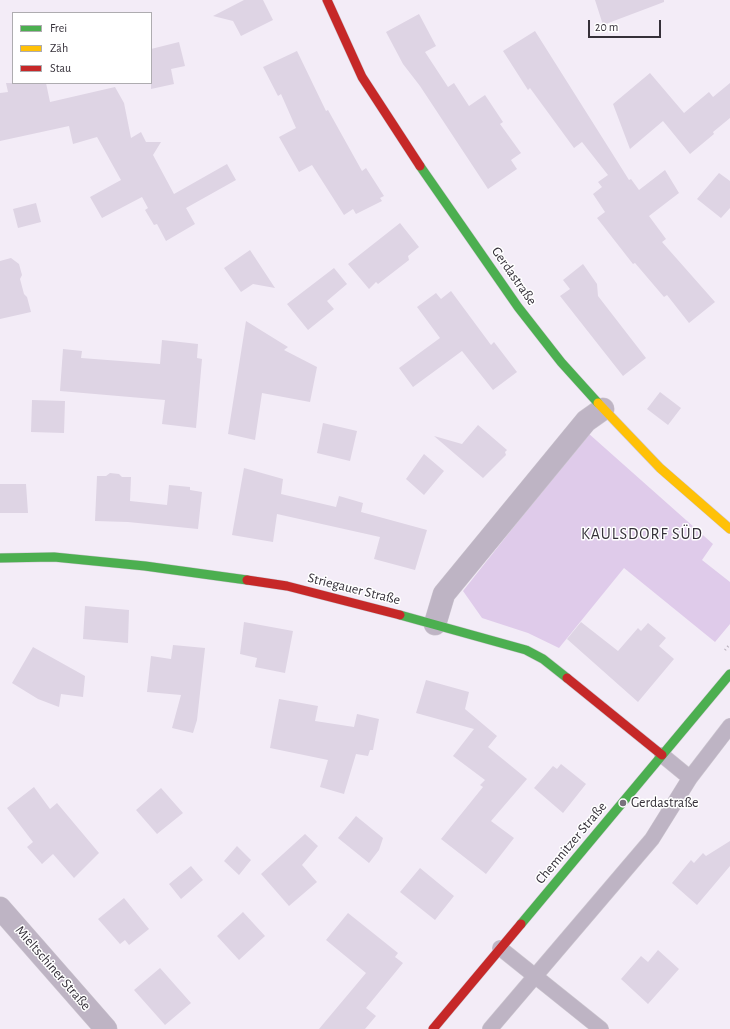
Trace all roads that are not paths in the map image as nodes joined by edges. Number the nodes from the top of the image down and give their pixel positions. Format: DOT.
graph roads {
  1 [pos="327,0"];
  2 [pos="603,409"];
  3 [pos="730,529"];
  4 [pos="0,558"];
  5 [pos="435,624"];
  6 [pos="730,674"];
  7 [pos="730,726"];
  8 [pos="662,756"];
  9 [pos="690,778"];
  10 [pos="0,908"];
  11 [pos="500,948"];
  12 [pos="536,976"];
  13 [pos="106,1029"];
  14 [pos="433,1029"];
  15 [pos="490,1029"];
  16 [pos="601,1029"];
  1 -- 2 [label="street, Gerdastraße"];
  2 -- 3 [label="street, Gerdastraße"];
  2 -- 5 [label="street"];
  4 -- 5 [label="street, Striegauer Straße"];
  5 -- 8 [label="street, Striegauer Straße"];
  6 -- 8 [label="street, Chemnitzer Straße"];
  7 -- 9 [label="lane"];
  8 -- 9 [label="lane"];
  8 -- 11 [label="street, Chemnitzer Straße"];
  9 -- 12 [label="lane"];
  10 -- 13 [label="street, Mieltschiner Straße"];
  11 -- 12 [label="lane"];
  11 -- 14 [label="street, Chemnitzer Straße"];
  12 -- 15 [label="lane"];
  12 -- 16 [label="lane"];
}
